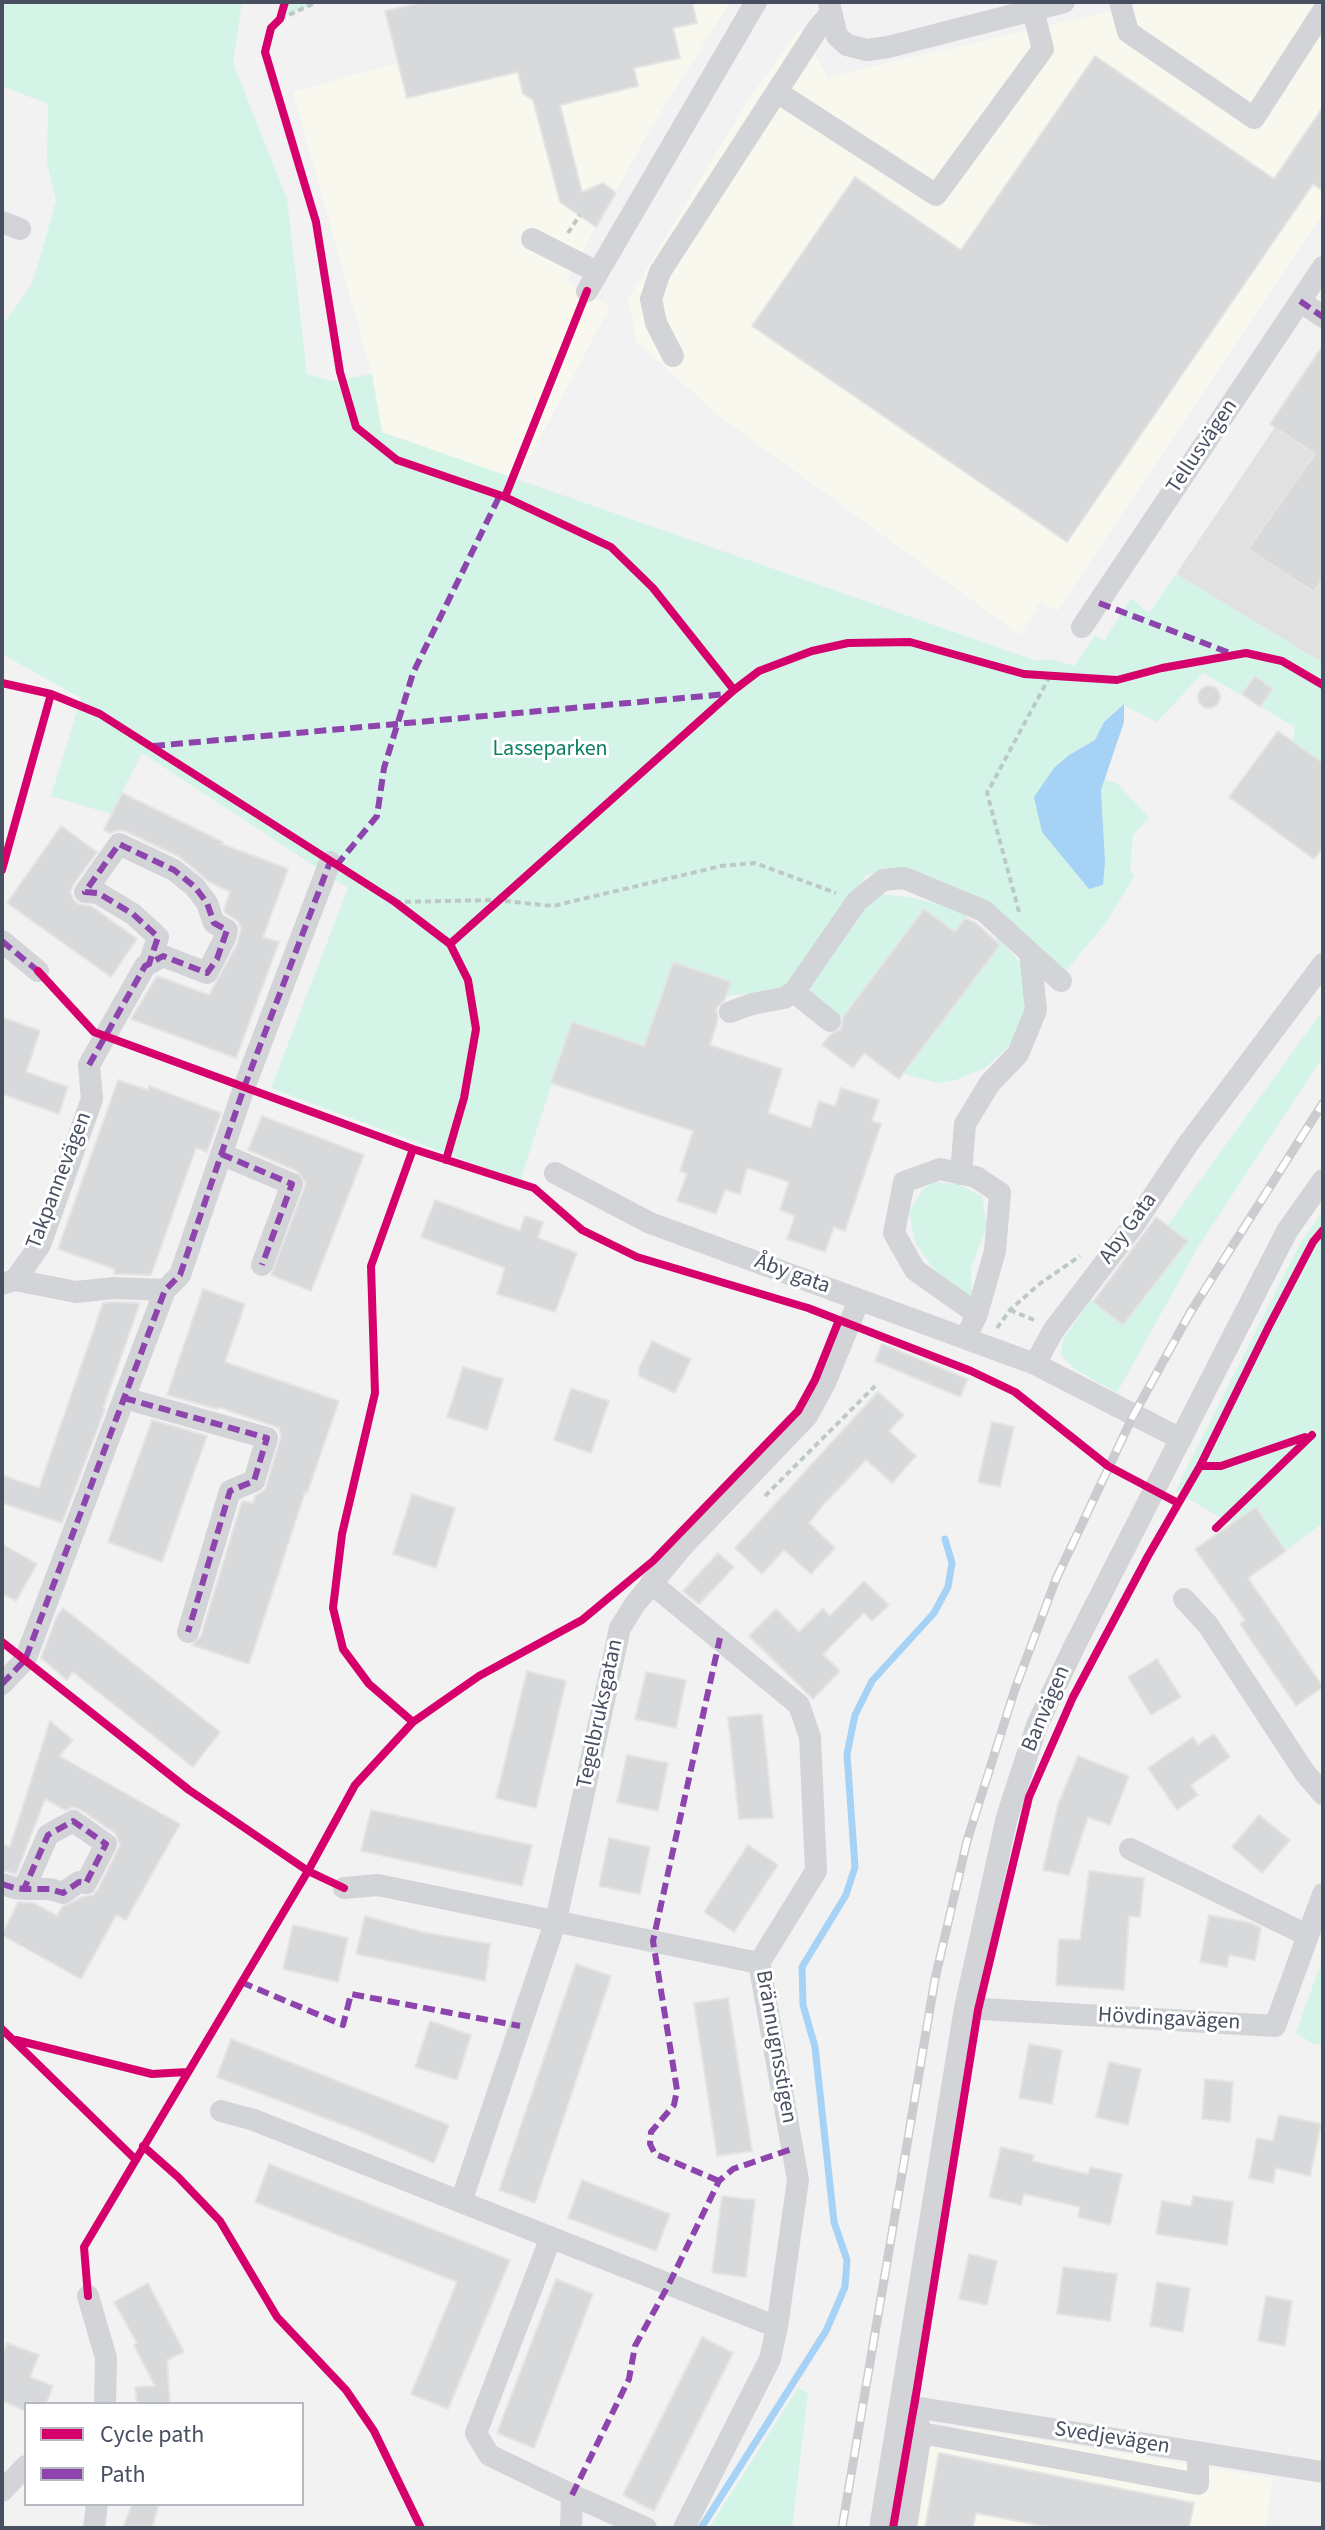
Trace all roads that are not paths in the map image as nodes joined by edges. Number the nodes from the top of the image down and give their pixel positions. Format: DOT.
graph roads {
  1 [pos="756,2"];
  2 [pos="1064,2"];
  3 [pos="1120,2"];
  4 [pos="830,7"];
  5 [pos="1033,10"];
  6 [pos="1323,11"];
  7 [pos="777,92"];
  8 [pos="532,239"];
  9 [pos="1323,267"];
  10 [pos="1300,301"];
  11 [pos="1323,317"];
  12 [pos="673,356"];
  13 [pos="1082,627"];
  14 [pos="330,862"];
  15 [pos="2,941"];
  16 [pos="1030,953"];
  17 [pos="149,964"];
  18 [pos="1323,964"];
  19 [pos="38,971"];
  20 [pos="1061,981"];
  21 [pos="794,992"];
  22 [pos="730,1012"];
  23 [pos="830,1021"];
  24 [pos="221,1154"];
  25 [pos="555,1173"];
  26 [pos="961,1174"];
  27 [pos="1323,1180"];
  28 [pos="262,1265"];
  29 [pos="8,1282"];
  30 [pos="165,1290"];
  31 [pos="859,1300"];
  32 [pos="977,1314"];
  33 [pos="966,1338"];
  34 [pos="1035,1364"];
  35 [pos="124,1398"];
  36 [pos="1181,1439"];
  37 [pos="651,1583"];
  38 [pos="1184,1599"];
  39 [pos="188,1632"];
  40 [pos="2,1684"];
  41 [pos="1323,1794"];
  42 [pos="1130,1849"];
  43 [pos="344,1888"];
  44 [pos="1323,1894"];
  45 [pos="556,1920"];
  46 [pos="1307,1935"];
  47 [pos="759,1963"];
  48 [pos="965,2008"];
  49 [pos="221,2111"];
  50 [pos="461,2202"];
  51 [pos="551,2237"];
  52 [pos="88,2296"];
  53 [pos="777,2327"];
  54 [pos="105,2402"];
  55 [pos="907,2408"];
  56 [pos="921,2433"];
  57 [pos="1198,2452"];
  58 [pos="24,2468"];
  59 [pos="1323,2472"];
  60 [pos="2,2491"];
  61 [pos="572,2495"];
  62 [pos="97,2506"];
  63 [pos="94,2528"];
  64 [pos="571,2528"];
  65 [pos="646,2528"];
  66 [pos="684,2528"];
  67 [pos="880,2528"];
  68 [pos="906,2528"];
  1 -- 8 [label="street"];
  2 -- 5 [label="street"];
  3 -- 6 [label="street"];
  4 -- 5 [label="street"];
  4 -- 7 [label="street"];
  5 -- 7 [label="street"];
  7 -- 12 [label="street"];
  9 -- 10 [label="street, Tellusvägen"];
  10 -- 11 [label="street"];
  10 -- 13 [label="street, Tellusvägen"];
  14 -- 24 [label="street"];
  15 -- 19 [label="street"];
  16 -- 20 [label="street"];
  16 -- 21 [label="street"];
  16 -- 26 [label="street"];
  17 -- 17 [label="street"];
  17 -- 29 [label="street, Takpannevägen"];
  18 -- 34 [label="street, Aby Gata"];
  21 -- 22 [label="street"];
  21 -- 23 [label="street"];
  24 -- 28 [label="street"];
  24 -- 30 [label="street"];
  25 -- 31 [label="street, Åby gata"];
  26 -- 32 [label="street"];
  26 -- 32 [label="street"];
  27 -- 36 [label="street, Banvägen"];
  29 -- 30 [label="street"];
  30 -- 35 [label="street"];
  31 -- 33 [label="street, Åby gata"];
  31 -- 37 [label="street, Tegelbruksgatan"];
  32 -- 33 [label="street"];
  33 -- 34 [label="street, Åby gata"];
  34 -- 36 [label="street"];
  35 -- 39 [label="street"];
  35 -- 40 [label="street"];
  36 -- 48 [label="street, Banvägen"];
  37 -- 45 [label="street, Tegelbruksgatan"];
  37 -- 47 [label="street, Brännugnsstigen"];
  38 -- 41 [label="street"];
  42 -- 46 [label="street"];
  43 -- 45 [label="street"];
  44 -- 46 [label="street, Hövdingavägen"];
  45 -- 47 [label="street"];
  45 -- 50 [label="street, Tegelbruksgatan"];
  46 -- 48 [label="street, Hövdingavägen"];
  47 -- 53 [label="street, Brännugnsstigen"];
  48 -- 55 [label="street, Banvägen"];
  49 -- 50 [label="street"];
  50 -- 51 [label="street"];
  51 -- 53 [label="street"];
  51 -- 61 [label="street"];
  52 -- 54 [label="street"];
  53 -- 66 [label="street, Brännugnsstigen"];
  55 -- 56 [label="street"];
  55 -- 57 [label="street, Svedjevägen"];
  55 -- 67 [label="street, Banvägen"];
  56 -- 57 [label="street"];
  56 -- 68 [label="street"];
  57 -- 59 [label="street, Svedjevägen"];
  58 -- 60 [label="street"];
  61 -- 64 [label="street"];
  61 -- 65 [label="street"];
  62 -- 63 [label="street"];
}
